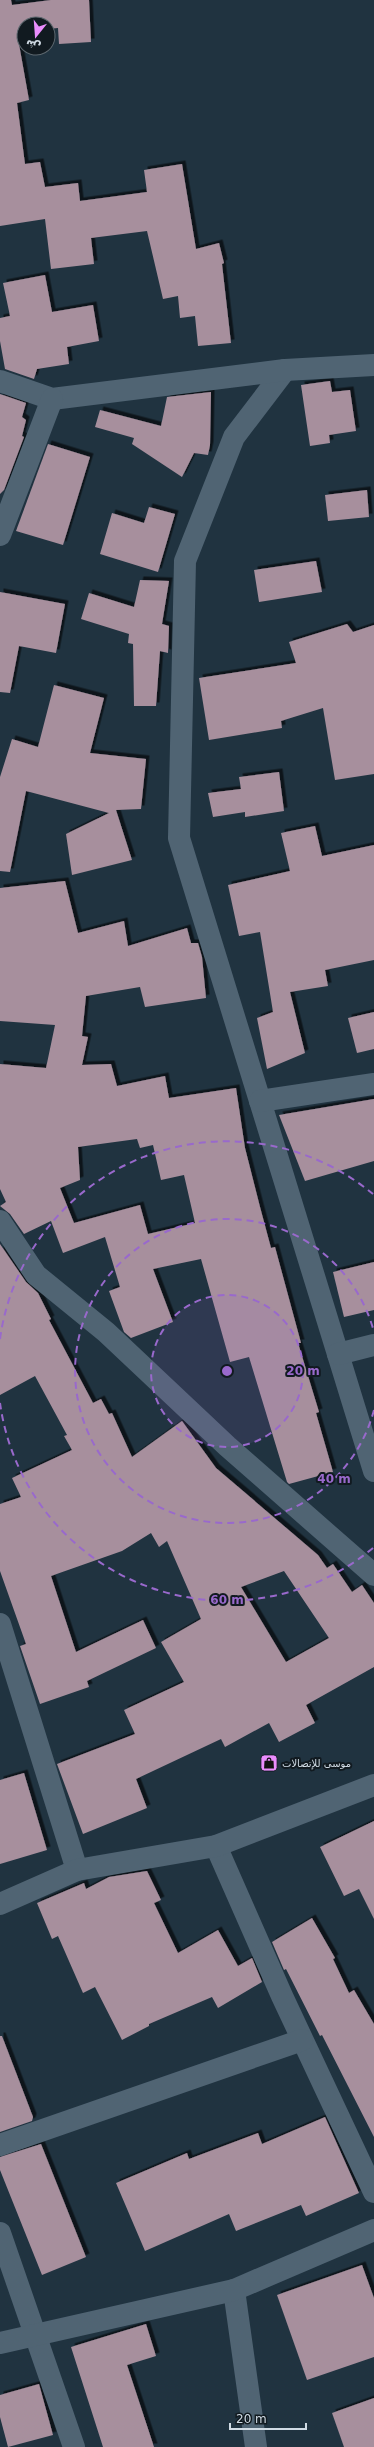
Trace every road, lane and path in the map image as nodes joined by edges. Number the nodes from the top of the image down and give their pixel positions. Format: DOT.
graph roads {
  1 [pos="374,365"];
  2 [pos="285,370"];
  3 [pos="0,380"];
  4 [pos="52,399"];
  5 [pos="0,535"];
  6 [pos="374,1084"];
  7 [pos="260,1101"];
  8 [pos="0,1221"];
  9 [pos="374,1345"];
  10 [pos="338,1354"];
  11 [pos="374,1472"];
  12 [pos="374,1575"];
  13 [pos="0,1624"];
  14 [pos="374,1785"];
  15 [pos="216,1846"];
  16 [pos="77,1870"];
  17 [pos="0,1904"];
  18 [pos="302,2040"];
  19 [pos="0,2145"];
  20 [pos="374,2192"];
  21 [pos="0,2232"];
  22 [pos="373,2234"];
  23 [pos="234,2290"];
  24 [pos="35,2335"];
  25 [pos="0,2343"];
  26 [pos="74,2447"];
  27 [pos="256,2447"];
  1 -- 2 [label="street"];
  2 -- 4 [label="street"];
  2 -- 7 [label="street"];
  3 -- 4 [label="street"];
  4 -- 5 [label="street"];
  6 -- 7 [label="street"];
  7 -- 10 [label="street"];
  8 -- 12 [label="street"];
  9 -- 10 [label="street"];
  10 -- 11 [label="street"];
  13 -- 16 [label="street"];
  14 -- 15 [label="street"];
  15 -- 16 [label="street"];
  15 -- 18 [label="street"];
  16 -- 17 [label="street"];
  18 -- 19 [label="street"];
  18 -- 20 [label="street"];
  21 -- 24 [label="street"];
  22 -- 23 [label="street"];
  23 -- 24 [label="street"];
  23 -- 27 [label="street"];
  24 -- 25 [label="street"];
  24 -- 26 [label="street"];
}
